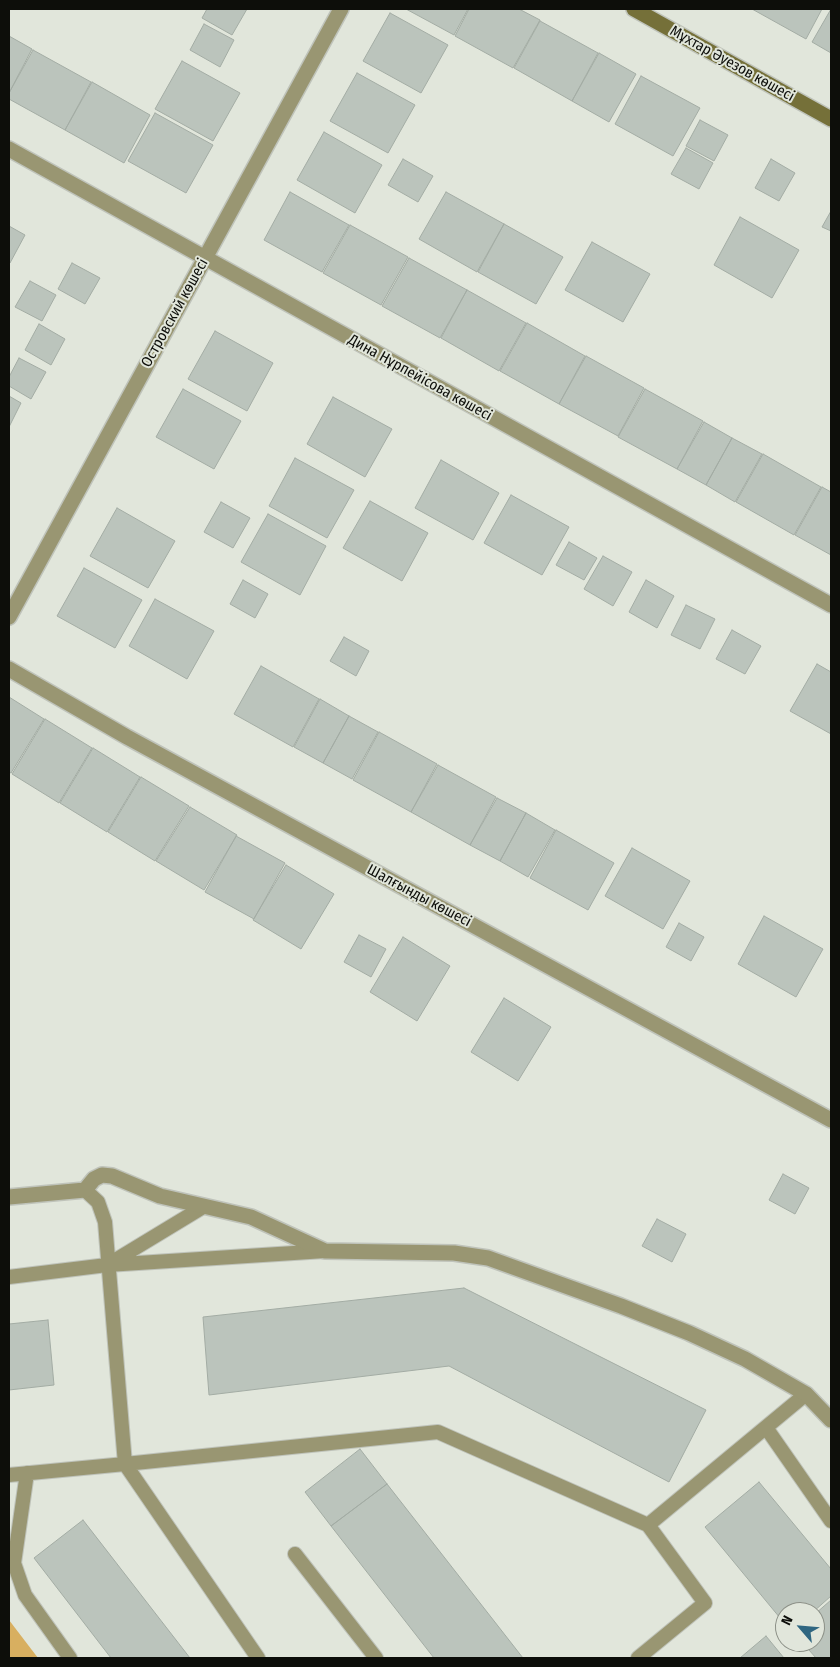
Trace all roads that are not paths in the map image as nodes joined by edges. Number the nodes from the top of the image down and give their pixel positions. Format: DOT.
graph roads {
  1 [pos="341,9"];
  2 [pos="634,9"];
  3 [pos="831,119"];
  4 [pos="9,149"];
  5 [pos="205,259"];
  6 [pos="831,605"];
  7 [pos="9,617"];
  8 [pos="9,669"];
  9 [pos="831,1120"];
  10 [pos="85,1190"];
  11 [pos="9,1197"];
  12 [pos="203,1207"];
  13 [pos="325,1251"];
  14 [pos="107,1266"];
  15 [pos="9,1277"];
  16 [pos="806,1394"];
  17 [pos="831,1420"];
  18 [pos="767,1429"];
  19 [pos="125,1464"];
  20 [pos="27,1474"];
  21 [pos="9,1475"];
  22 [pos="831,1521"];
  23 [pos="648,1525"];
  24 [pos="295,1554"];
  25 [pos="70,1658"];
  26 [pos="258,1658"];
  27 [pos="376,1658"];
  28 [pos="638,1658"];
  1 -- 5 [label="street, Островский көшесі"];
  2 -- 3 [label="street, Мұхтар Әуезов көшесі"];
  4 -- 5 [label="street, Дина Нұрпейісова көшесі"];
  5 -- 6 [label="street, Дина Нұрпейісова көшесі"];
  5 -- 7 [label="street, Островский көшесі"];
  8 -- 9 [label="street, Шалғынды көшесі"];
  10 -- 11 [label="street"];
  10 -- 12 [label="street"];
  10 -- 14 [label="lane"];
  12 -- 13 [label="street"];
  12 -- 14 [label="lane"];
  13 -- 14 [label="lane"];
  13 -- 16 [label="street"];
  14 -- 15 [label="lane"];
  14 -- 19 [label="lane"];
  16 -- 17 [label="street"];
  16 -- 18 [label="lane"];
  18 -- 22 [label="lane"];
  18 -- 23 [label="lane"];
  19 -- 20 [label="lane"];
  19 -- 23 [label="lane"];
  19 -- 26 [label="lane"];
  20 -- 21 [label="lane"];
  20 -- 25 [label="lane"];
  23 -- 28 [label="lane"];
  24 -- 27 [label="lane"];
}
